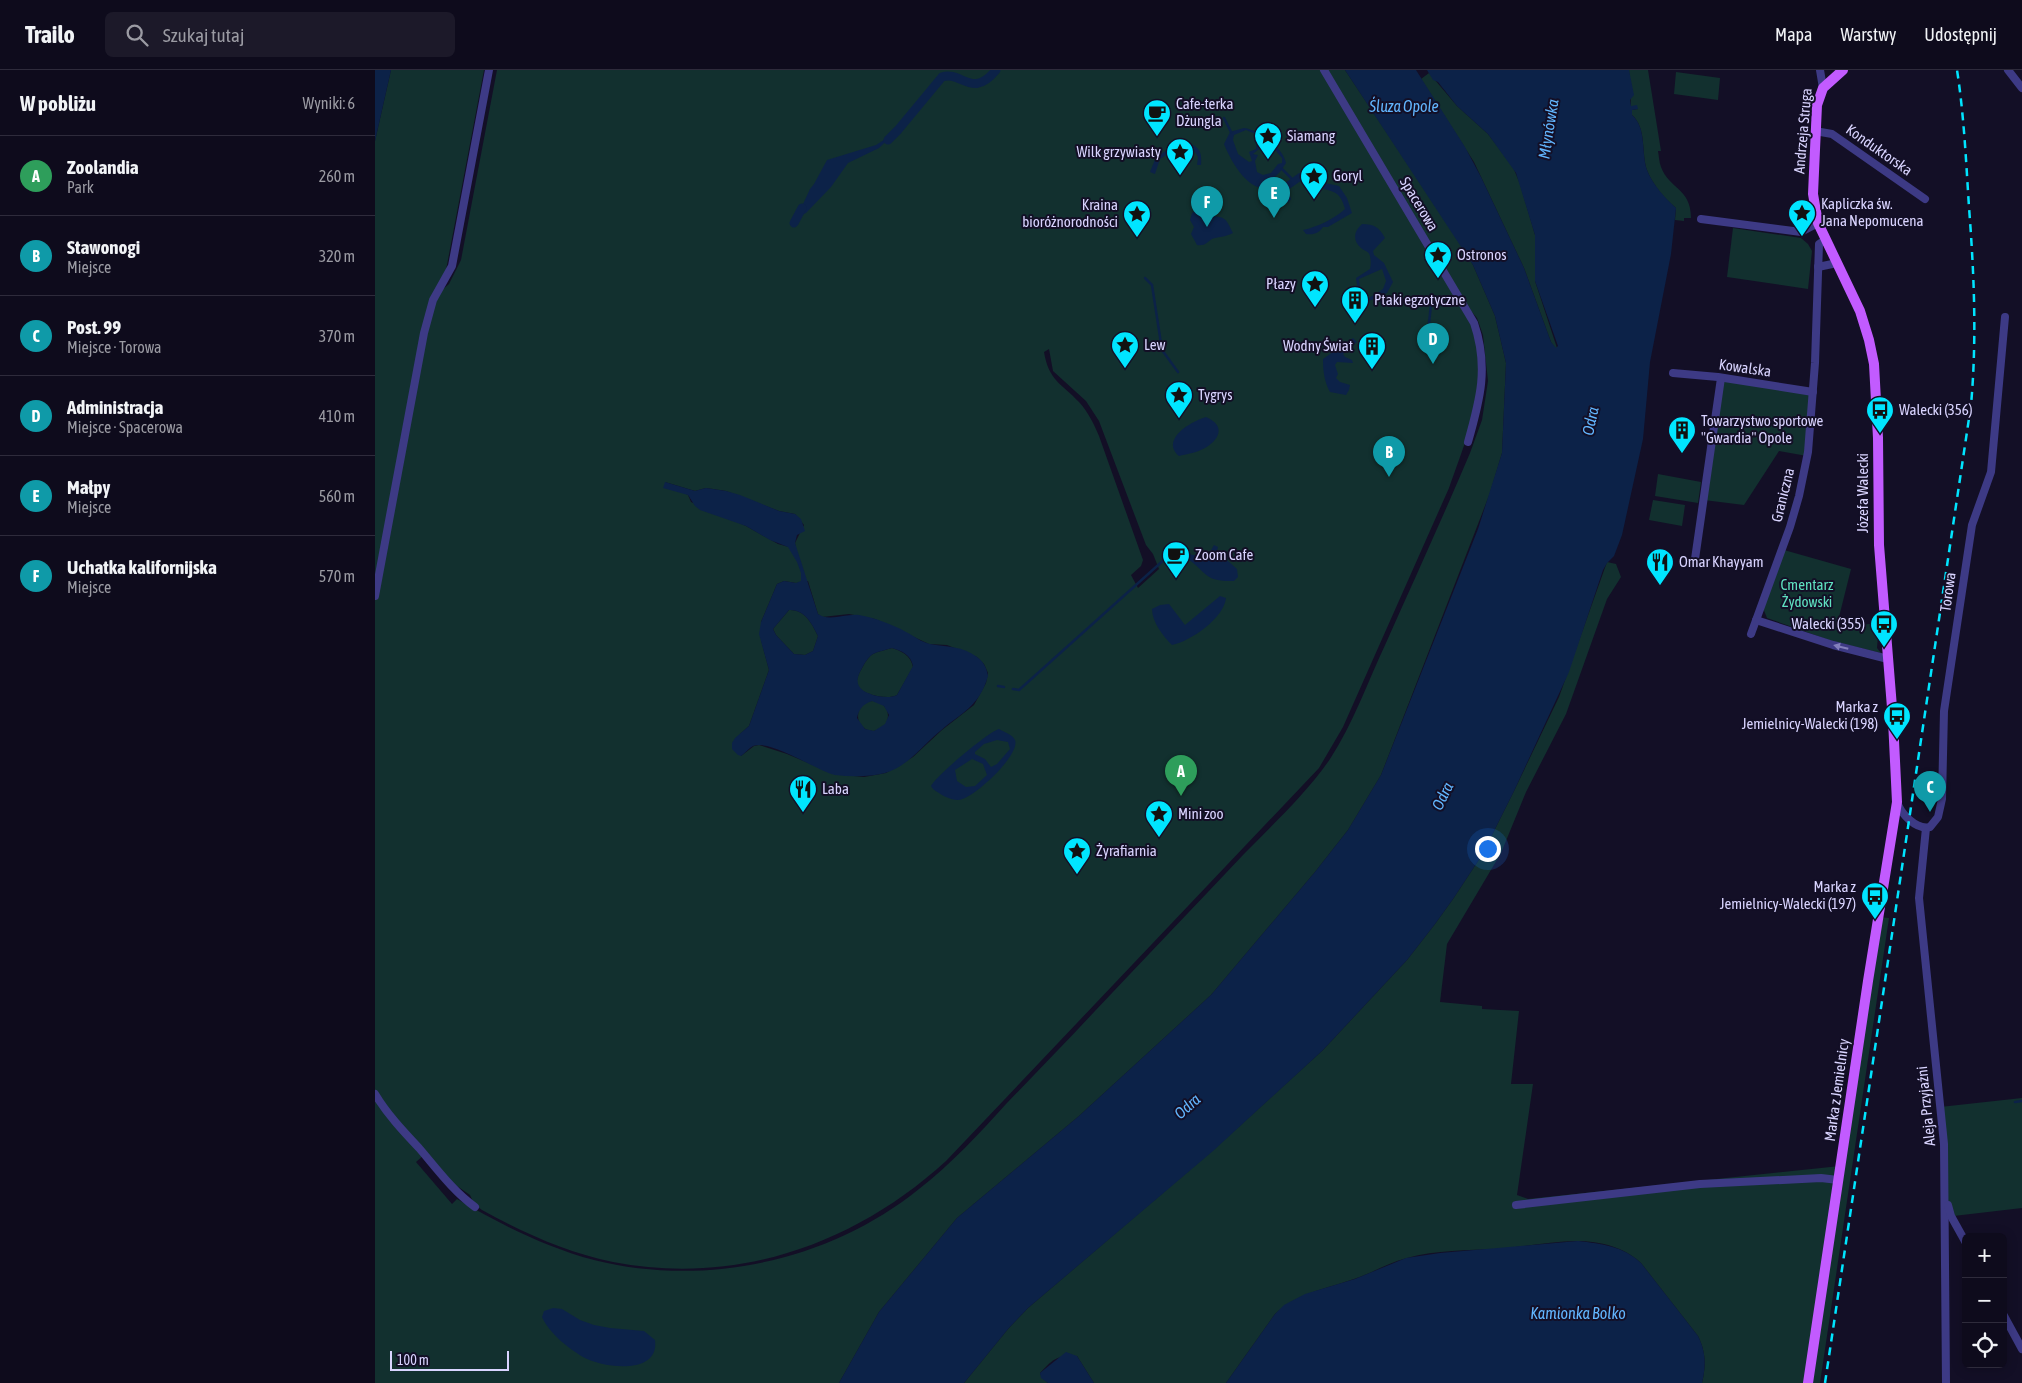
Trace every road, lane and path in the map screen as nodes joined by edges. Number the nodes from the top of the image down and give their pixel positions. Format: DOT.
graph roads {
  1 [pos="489,70"];
  2 [pos="1323,70"];
  3 [pos="1820,70"];
  4 [pos="2007,70"];
  5 [pos="1840,71"];
  6 [pos="1823,88"];
  7 [pos="2022,88"];
  8 [pos="1815,131"];
  9 [pos="1813,194"];
  10 [pos="1925,199"];
  11 [pos="1701,219"];
  12 [pos="1818,223"];
  13 [pos="1825,240"];
  14 [pos="1837,263"];
  15 [pos="1818,267"];
  16 [pos="2005,316"];
  17 [pos="1673,373"];
  18 [pos="1721,378"];
  19 [pos="1813,392"];
  20 [pos="1468,442"];
  21 [pos="1695,559"];
  22 [pos="375,596"];
  23 [pos="1756,620"];
  24 [pos="1751,634"];
  25 [pos="1888,659"];
  26 [pos="1897,802"];
  27 [pos="1925,828"];
  28 [pos="375,1094"];
  29 [pos="1839,1180"];
  30 [pos="1945,1192"];
  31 [pos="1516,1205"];
  32 [pos="475,1207"];
  33 [pos="1962,1236"];
  34 [pos="2007,1321"];
  35 [pos="2022,1349"];
  36 [pos="1808,1383"];
  37 [pos="1946,1383"];
  1 -- 22 [label="street"];
  2 -- 20 [label="street, Spacerowa"];
  3 -- 6 [label="street, Andrzeja Struga"];
  4 -- 7 [label="street"];
  5 -- 6 [label="main road"];
  6 -- 8 [label="main road, Andrzeja Struga"];
  8 -- 9 [label="main road, Andrzeja Struga"];
  8 -- 10 [label="street, Konduktorska"];
  9 -- 12 [label="main road, Józefa Walecki"];
  11 -- 12 [label="street"];
  12 -- 13 [label="main road, Józefa Walecki"];
  13 -- 14 [label="main road, Józefa Walecki"];
  13 -- 15 [label="street, Graniczna"];
  14 -- 15 [label="street"];
  14 -- 25 [label="main road, Józefa Walecki"];
  15 -- 19 [label="street, Graniczna"];
  16 -- 27 [label="street, Torowa"];
  17 -- 18 [label="street, Kowalska"];
  18 -- 19 [label="street, Kowalska"];
  18 -- 21 [label="street"];
  19 -- 23 [label="street, Graniczna"];
  23 -- 24 [label="street, Graniczna"];
  25 -- 23 [label="street, one-way"];
  25 -- 26 [label="main road, Józefa Walecki"];
  26 -- 27 [label="street"];
  26 -- 29 [label="main road, Marka z Jemielnicy"];
  27 -- 30 [label="street, Aleja Przyjaźni"];
  28 -- 32 [label="street"];
  29 -- 31 [label="street"];
  29 -- 36 [label="main road, Marka z Jemielnicy"];
  30 -- 33 [label="street"];
  30 -- 37 [label="street, Aleja Przyjaźni"];
  34 -- 35 [label="street"];
}
